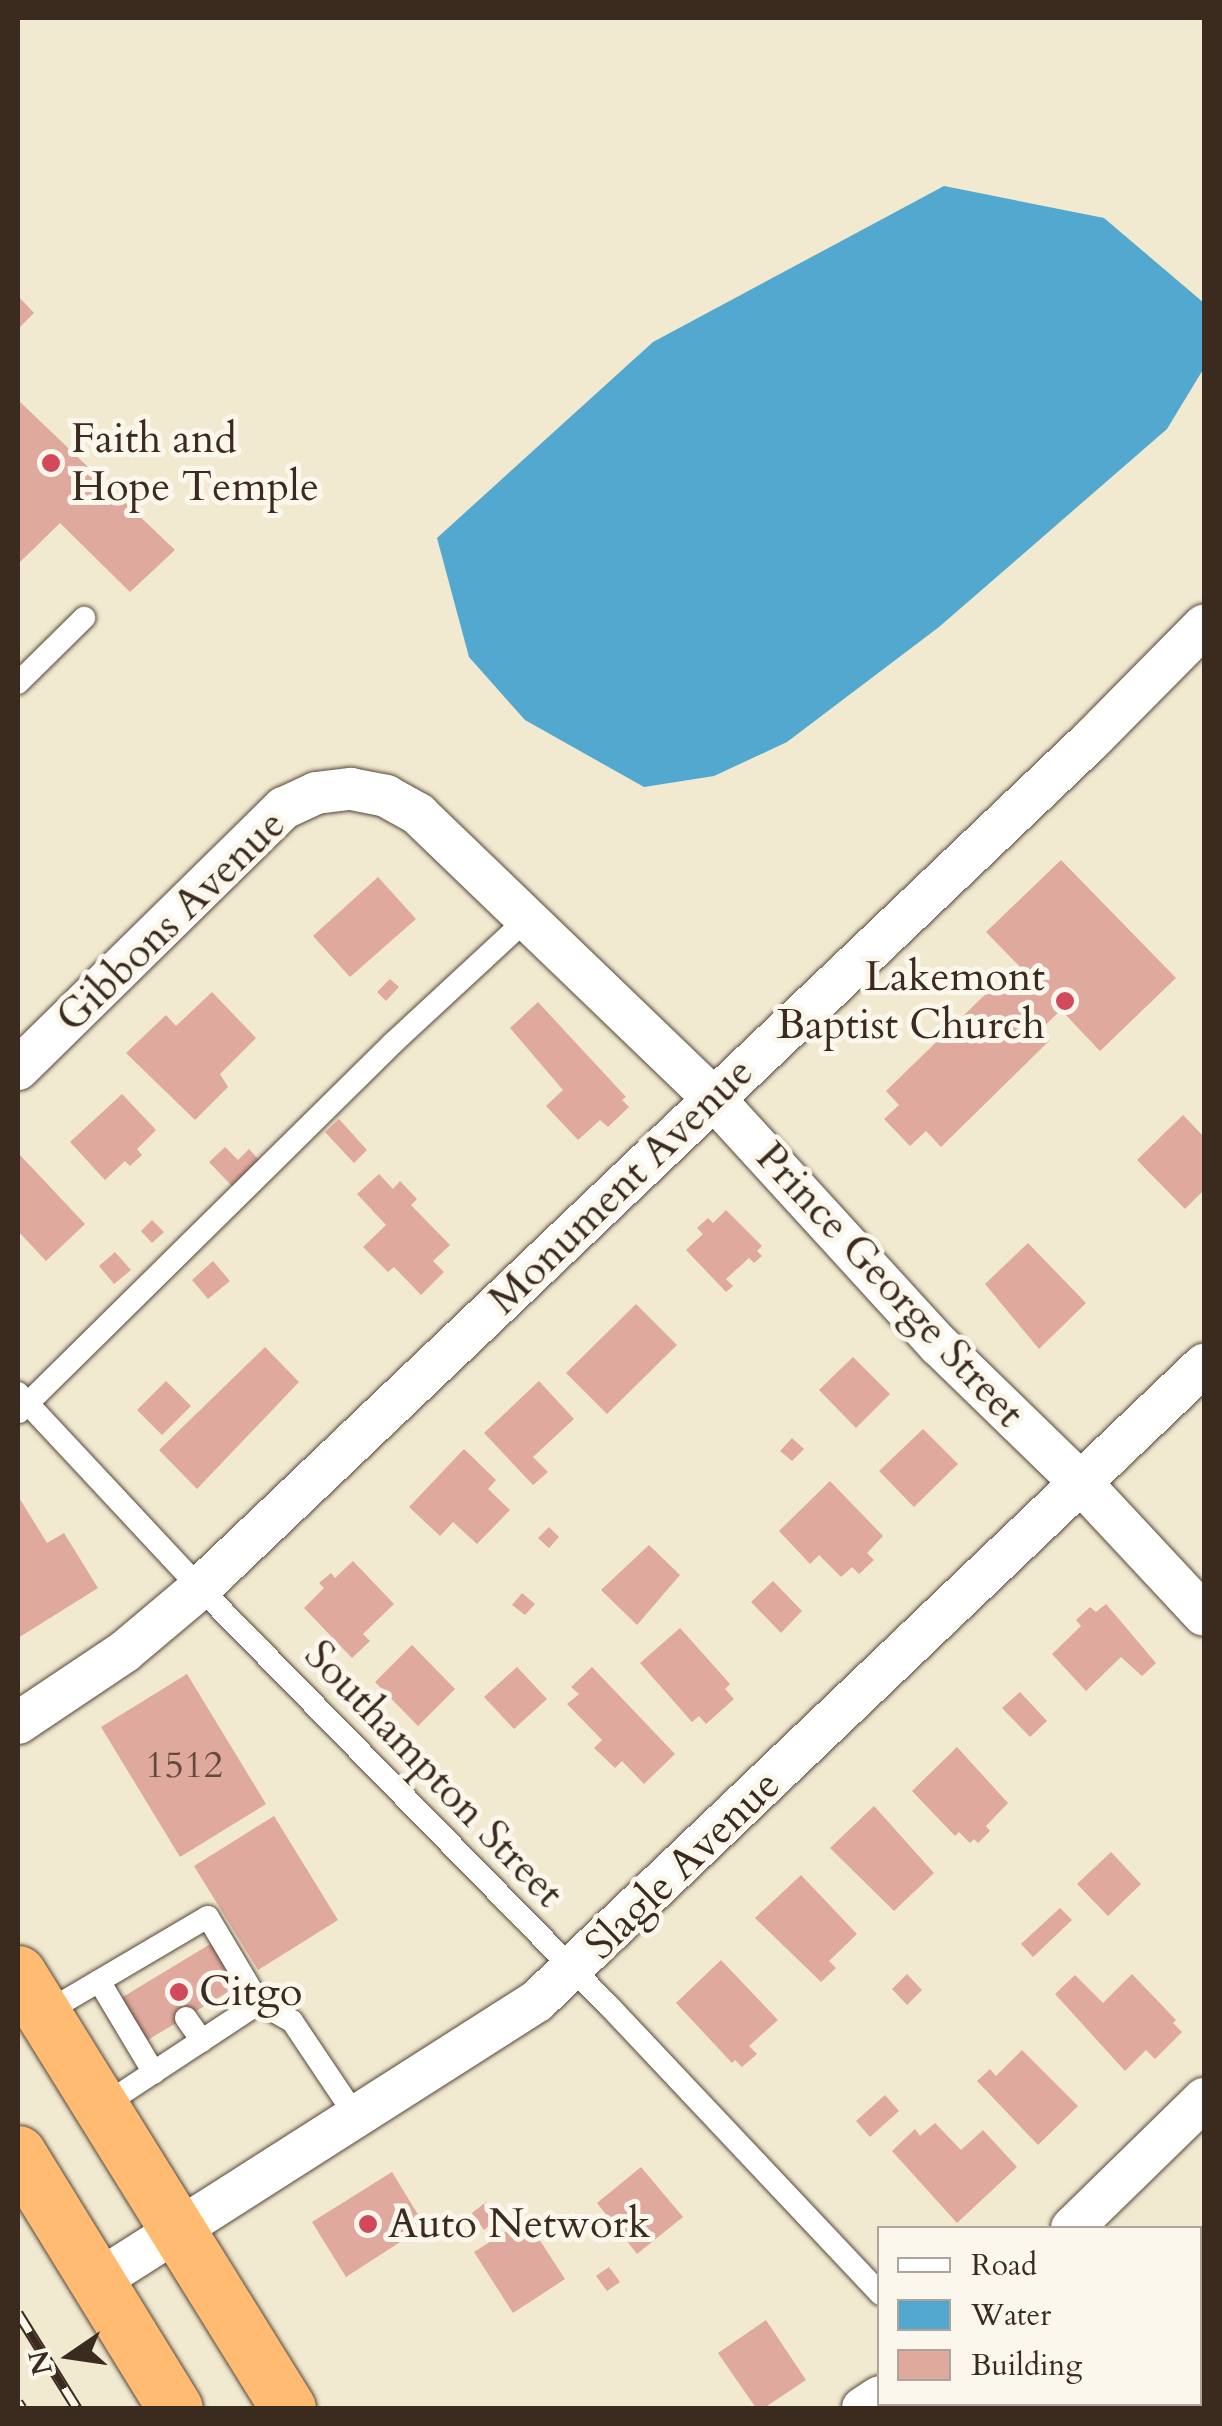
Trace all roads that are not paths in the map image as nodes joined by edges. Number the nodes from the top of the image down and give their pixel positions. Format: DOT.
graph roads {
  1 [pos="84,618"];
  2 [pos="1204,626"];
  3 [pos="18,683"];
  4 [pos="530,917"];
  5 [pos="18,1068"];
  6 [pos="714,1099"];
  7 [pos="1204,1365"];
  8 [pos="21,1404"];
  9 [pos="1081,1483"];
  10 [pos="200,1588"];
  11 [pos="1204,1614"];
  12 [pos="18,1723"];
  13 [pos="146,1954"];
  14 [pos="574,1970"];
  15 [pos="159,1976"];
  16 [pos="98,1981"];
  17 [pos="30,1994"];
  18 [pos="259,2003"];
  19 [pos="186,2018"];
  20 [pos="202,2041"];
  21 [pos="154,2072"];
  22 [pos="1204,2099"];
  23 [pos="100,2108"];
  24 [pos="357,2118"];
  25 [pos="18,2153"];
  26 [pos="1074,2226"];
  27 [pos="178,2231"];
  28 [pos="96,2282"];
  29 [pos="877,2291"];
  30 [pos="175,2408"];
  31 [pos="288,2408"];
  1 -- 3 [label="lane"];
  2 -- 6 [label="street, Monument Avenue"];
  4 -- 5 [label="street, Gibbons Avenue"];
  4 -- 6 [label="street, Prince George Street"];
  4 -- 8 [label="lane"];
  6 -- 9 [label="street, Prince George Street"];
  6 -- 10 [label="street, Monument Avenue"];
  7 -- 9 [label="street, Slagle Avenue"];
  8 -- 10 [label="lane, Southampton Street"];
  9 -- 11 [label="street, Prince George Street"];
  9 -- 14 [label="street, Slagle Avenue"];
  10 -- 12 [label="street, Monument Avenue"];
  10 -- 14 [label="lane, Southampton Street"];
  13 -- 15 [label="lane"];
  13 -- 16 [label="lane"];
  13 -- 18 [label="lane"];
  14 -- 24 [label="street, Slagle Avenue"];
  14 -- 29 [label="lane, Southampton Street"];
  16 -- 17 [label="lane"];
  16 -- 21 [label="lane"];
  17 -- 23 [label="highway"];
  18 -- 20 [label="lane"];
  18 -- 24 [label="lane"];
  19 -- 20 [label="lane"];
  20 -- 21 [label="lane"];
  21 -- 23 [label="lane"];
  22 -- 26 [label="street"];
  23 -- 27 [label="highway"];
  24 -- 27 [label="street, Slagle Avenue"];
  25 -- 28 [label="highway"];
  27 -- 28 [label="street, Slagle Avenue"];
  27 -- 31 [label="highway"];
  28 -- 30 [label="highway"];
}
